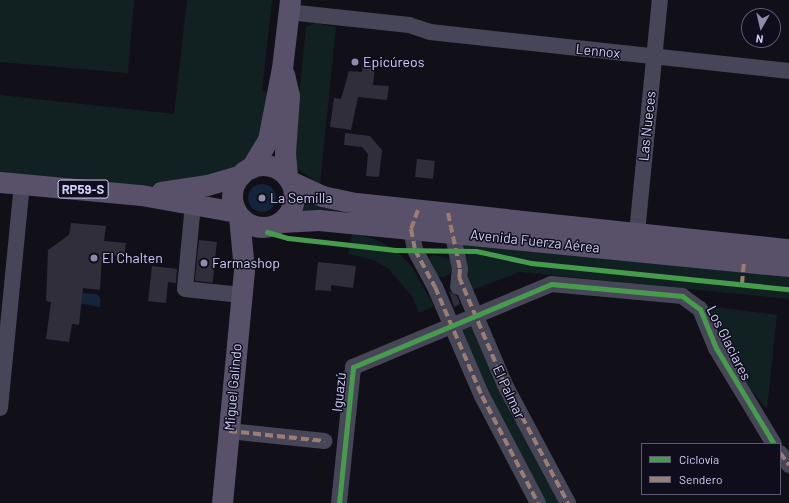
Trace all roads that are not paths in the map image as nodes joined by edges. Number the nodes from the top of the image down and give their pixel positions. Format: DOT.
graph roads {
  1 [pos="660,0"];
  2 [pos="289,6"];
  3 [pos="655,51"];
  4 [pos="789,60"];
  5 [pos="282,68"];
  6 [pos="789,71"];
  7 [pos="246,172"];
  8 [pos="288,179"];
  9 [pos="0,182"];
  10 [pos="22,184"];
  11 [pos="143,195"];
  12 [pos="193,204"];
  13 [pos="238,214"];
  14 [pos="414,219"];
  15 [pos="450,223"];
  16 [pos="277,224"];
  17 [pos="636,242"];
  18 [pos="789,249"];
  19 [pos="789,266"];
  20 [pos="244,270"];
  21 [pos="459,277"];
  22 [pos="435,287"];
  23 [pos="241,295"];
  24 [pos="475,316"];
  25 [pos="452,326"];
  26 [pos="0,408"];
  27 [pos="228,431"];
  28 [pos="324,441"];
  29 [pos="773,443"];
  30 [pos="781,454"];
  31 [pos="789,465"];
  32 [pos="222,503"];
  33 [pos="339,503"];
  34 [pos="538,503"];
  35 [pos="568,503"];
  1 -- 3 [label="street, Las Nueces"];
  2 -- 3 [label="street, Lennox"];
  2 -- 5 [label="main road"];
  3 -- 4 [label="street, Lennox"];
  3 -- 6 [label="street, Lennox"];
  3 -- 17 [label="street, Las Nueces"];
  5 -- 7 [label="main road"];
  5 -- 8 [label="main road"];
  7 -- 8 [label="main road, Avenida Fuerza Aérea"];
  7 -- 11 [label="main road, Avenida Fuerza Aérea / RP59-S"];
  7 -- 13 [label="main road"];
  8 -- 14 [label="main road, Avenida Fuerza Aérea"];
  8 -- 16 [label="main road"];
  9 -- 10 [label="main road, Avenida Fuerza Aérea / RP59-S"];
  10 -- 11 [label="main road, Avenida Fuerza Aérea / RP59-S"];
  10 -- 26 [label="street"];
  11 -- 12 [label="main road, Avenida Fuerza Aérea / RP59-S"];
  12 -- 13 [label="main road, Avenida Fuerza Aérea / RP59-S"];
  12 -- 23 [label="street"];
  13 -- 16 [label="main road, Avenida Fuerza Aérea / RP59-S"];
  13 -- 20 [label="main road, Miguel Galindo"];
  14 -- 15 [label="main road, Avenida Fuerza Aérea"];
  14 -- 16 [label="main road, Avenida Fuerza Aérea"];
  14 -- 22 [label="street, El Palmar"];
  15 -- 17 [label="main road, Avenida Fuerza Aérea"];
  15 -- 21 [label="street, El Palmar"];
  16 -- 20 [label="main road, Miguel Galindo"];
  17 -- 18 [label="main road, Avenida Fuerza Aérea"];
  17 -- 19 [label="main road, Avenida Fuerza Aérea"];
  20 -- 23 [label="main road, Miguel Galindo"];
  21 -- 24 [label="street, El Palmar"];
  21 -- 24 [label="street, El Palmar"];
  22 -- 25 [label="street, El Palmar"];
  22 -- 25 [label="street, El Palmar"];
  23 -- 27 [label="main road, Miguel Galindo"];
  24 -- 25 [label="street, Los Glaciares"];
  24 -- 29 [label="street, Los Glaciares"];
  24 -- 35 [label="street, El Palmar"];
  25 -- 33 [label="street, Iguazú"];
  25 -- 34 [label="street, El Palmar"];
  27 -- 28 [label="street"];
  27 -- 32 [label="main road, Miguel Galindo"];
  30 -- 31 [label="street"];
}
